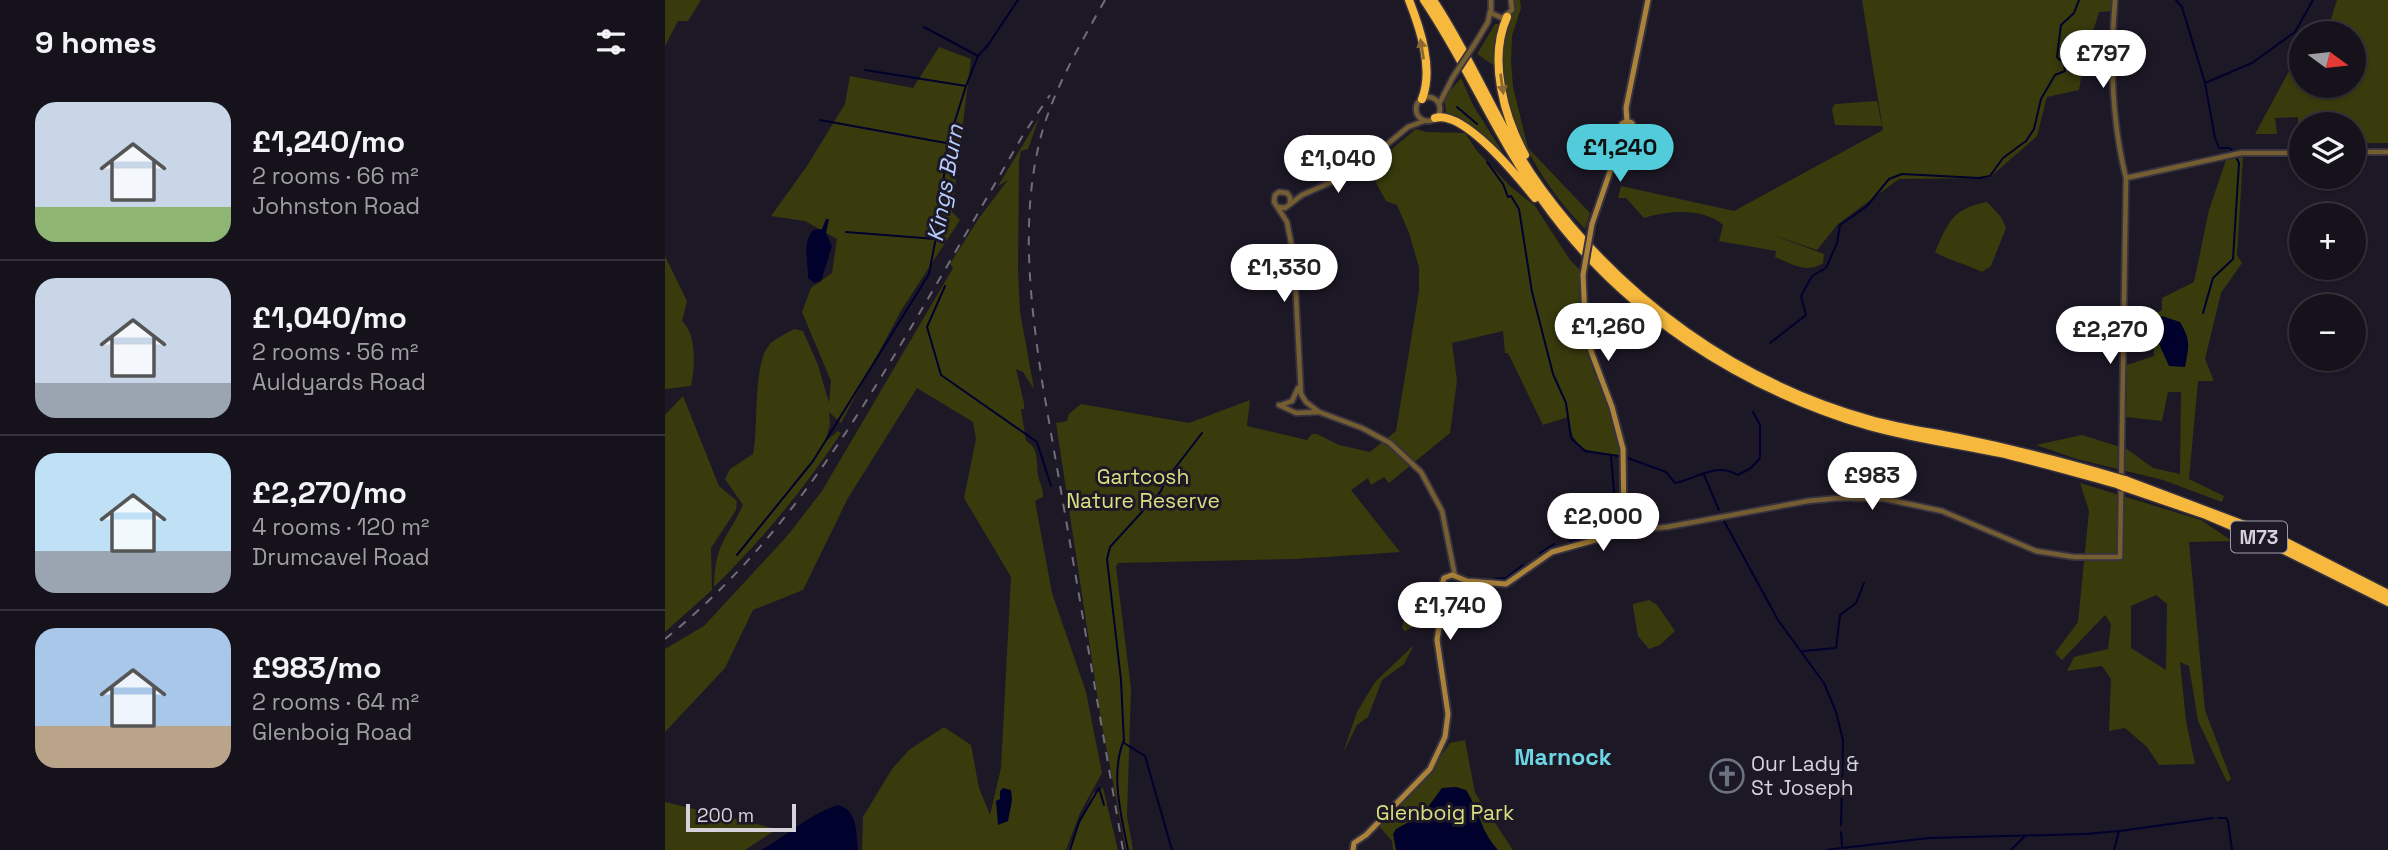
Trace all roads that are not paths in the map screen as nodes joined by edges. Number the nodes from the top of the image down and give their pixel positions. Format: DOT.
graph roads {
  1 [pos="1409,0"];
  2 [pos="1425,0"];
  3 [pos="1433,0"];
  4 [pos="1491,0"];
  5 [pos="1511,0"];
  6 [pos="1648,0"];
  7 [pos="2115,0"];
  8 [pos="1490,10"];
  9 [pos="1503,17"];
  10 [pos="1485,28"];
  11 [pos="1445,89"];
  12 [pos="1425,98"];
  13 [pos="1439,105"];
  14 [pos="1416,112"];
  15 [pos="1435,118"];
  16 [pos="1425,121"];
  17 [pos="1408,127"];
  18 [pos="2366,152"];
  19 [pos="2388,152"];
  20 [pos="2289,153"];
  21 [pos="2126,178"];
  22 [pos="1288,193"];
  23 [pos="1302,195"];
  24 [pos="1290,204"];
  25 [pos="1277,207"];
  26 [pos="1287,222"];
  27 [pos="1587,250"];
  28 [pos="1299,384"];
  29 [pos="1293,400"];
  30 [pos="1305,401"];
  31 [pos="1292,410"];
  32 [pos="1319,412"];
  33 [pos="1302,413"];
  34 [pos="2121,482"];
  35 [pos="1621,527"];
  36 [pos="1450,562"];
  37 [pos="1446,577"];
  38 [pos="1456,577"];
  39 [pos="1471,582"];
  40 [pos="1443,589"];
  41 [pos="1456,591"];
  42 [pos="2388,594"];
  43 [pos="2388,602"];
  44 [pos="1443,605"];
  45 [pos="1353,850"];
  12 -- 1 [label="highway, one-way"];
  2 -- 27 [label="highway, M73"];
  3 -- 27 [label="highway, M73"];
  4 -- 8 [label="street"];
  5 -- 9 [label="street"];
  6 -- 35 [label="main road, bridge"];
  7 -- 21 [label="street"];
  8 -- 9 [label="street"];
  8 -- 10 [label="street"];
  9 -- 10 [label="street"];
  9 -- 27 [label="highway, one-way"];
  10 -- 11 [label="street, bridge"];
  11 -- 12 [label="street"];
  11 -- 13 [label="street"];
  12 -- 13 [label="street"];
  12 -- 14 [label="street"];
  13 -- 15 [label="street"];
  14 -- 16 [label="street"];
  14 -- 17 [label="street"];
  15 -- 16 [label="street"];
  15 -- 27 [label="highway"];
  16 -- 17 [label="street"];
  17 -- 23 [label="street"];
  18 -- 19 [label="street"];
  20 -- 21 [label="street"];
  21 -- 35 [label="street"];
  22 -- 23 [label="street"];
  22 -- 24 [label="street"];
  22 -- 25 [label="street"];
  23 -- 24 [label="street"];
  24 -- 25 [label="street"];
  24 -- 26 [label="street"];
  25 -- 26 [label="street"];
  26 -- 28 [label="street"];
  27 -- 34 [label="highway, M73"];
  28 -- 29 [label="street"];
  28 -- 30 [label="street"];
  29 -- 30 [label="street"];
  29 -- 31 [label="street"];
  29 -- 31 [label="street"];
  30 -- 32 [label="street"];
  30 -- 33 [label="street"];
  31 -- 33 [label="street"];
  32 -- 33 [label="street"];
  32 -- 36 [label="street"];
  34 -- 42 [label="highway, M73"];
  34 -- 43 [label="highway, M73"];
  35 -- 39 [label="main road"];
  36 -- 37 [label="street"];
  36 -- 38 [label="street"];
  37 -- 38 [label="main road"];
  37 -- 40 [label="main road"];
  38 -- 39 [label="main road"];
  38 -- 41 [label="main road"];
  39 -- 41 [label="main road"];
  40 -- 41 [label="main road"];
  40 -- 44 [label="main road"];
  41 -- 44 [label="main road"];
  44 -- 45 [label="main road"];
}
